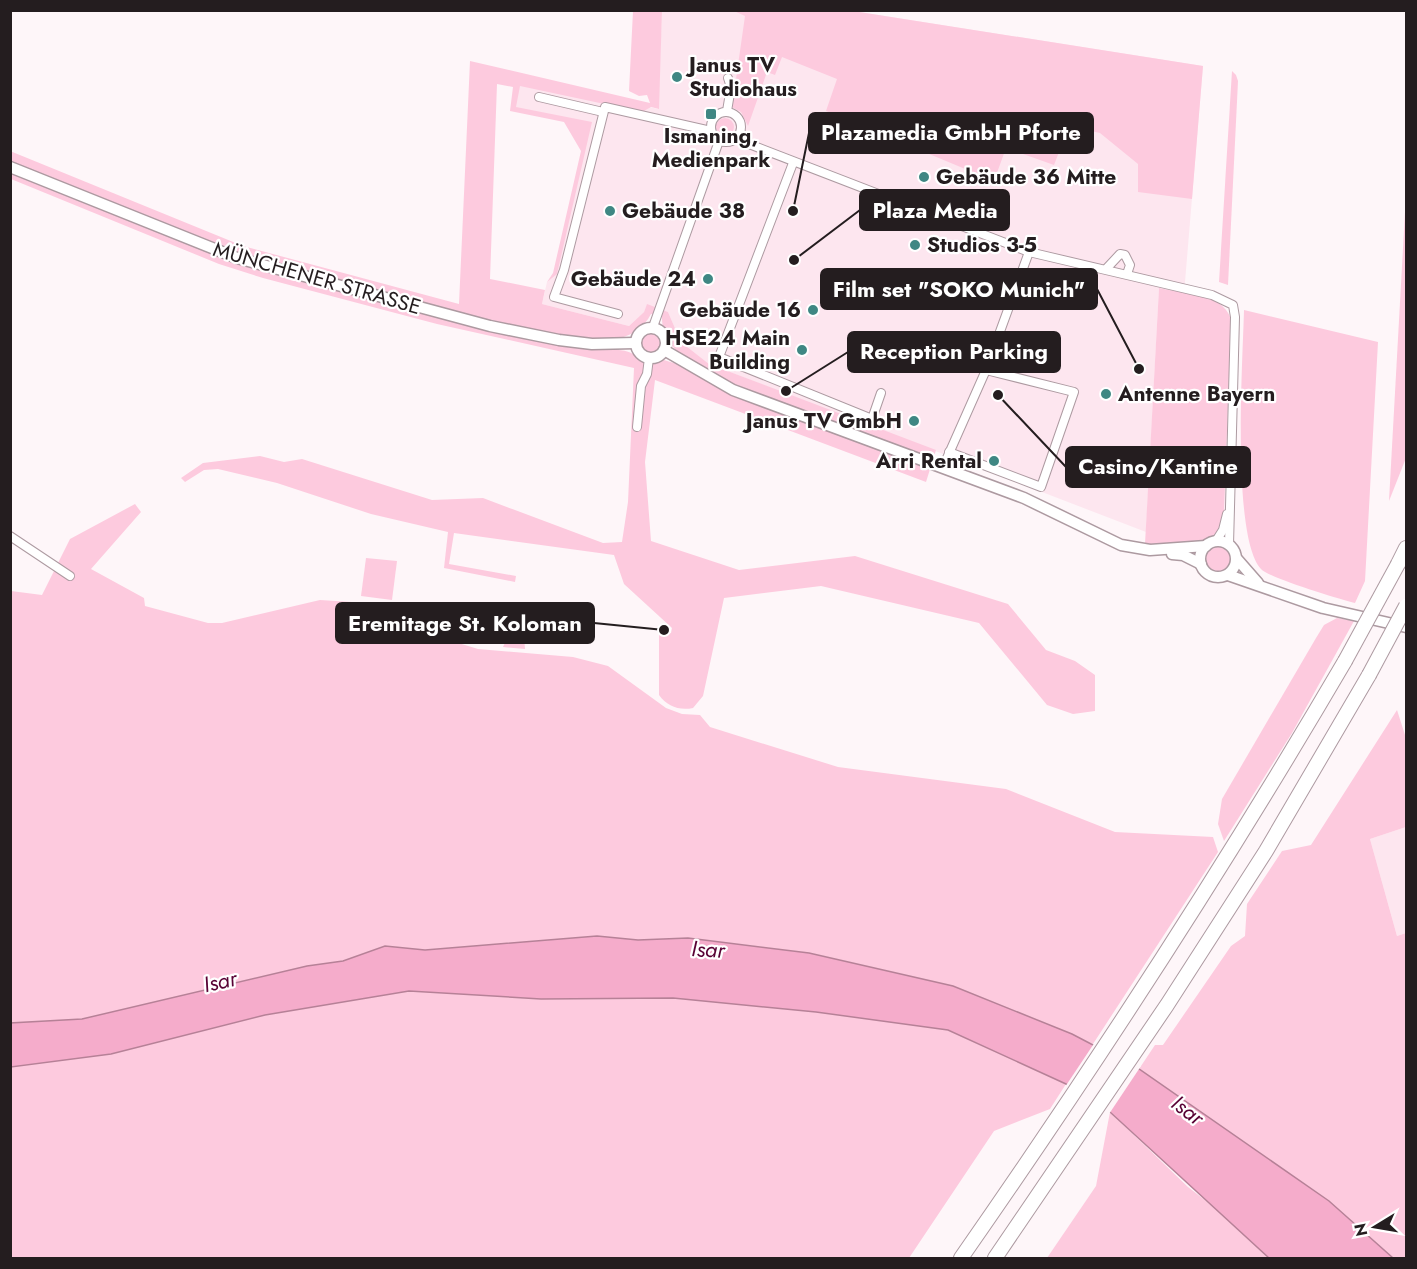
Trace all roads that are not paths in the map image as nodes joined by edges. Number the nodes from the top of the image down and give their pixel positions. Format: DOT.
graph roads {
  1 [pos="728,78"];
  2 [pos="539,98"];
  3 [pos="727,111"];
  4 [pos="603,112"];
  5 [pos="711,131"];
  6 [pos="736,139"];
  7 [pos="719,141"];
  8 [pos="793,163"];
  9 [pos="10,167"];
  10 [pos="1029,252"];
  11 [pos="1106,269"];
  12 [pos="1127,274"];
  13 [pos="618,314"];
  14 [pos="653,327"];
  15 [pos="635,343"];
  16 [pos="664,350"];
  17 [pos="648,358"];
  18 [pos="986,370"];
  19 [pos="881,393"];
  20 [pos="637,428"];
  21 [pos="949,452"];
  22 [pos="943,466"];
  23 [pos="1229,504"];
  24 [pos="10,536"];
  25 [pos="1211,544"];
  26 [pos="1229,545"];
  27 [pos="1407,548"];
  28 [pos="1157,550"];
  29 [pos="1237,559"];
  30 [pos="1201,564"];
  31 [pos="1228,575"];
  32 [pos="70,576"];
  33 [pos="1260,585"];
  34 [pos="1407,606"];
  35 [pos="1407,627"];
  36 [pos="961,1258"];
  37 [pos="995,1258"];
  1 -- 3 [label="street"];
  2 -- 4 [label="street"];
  3 -- 5 [label="street"];
  3 -- 6 [label="street"];
  4 -- 5 [label="street"];
  4 -- 13 [label="street"];
  5 -- 7 [label="street"];
  6 -- 7 [label="street"];
  6 -- 8 [label="street"];
  7 -- 14 [label="street"];
  8 -- 10 [label="street"];
  8 -- 19 [label="street"];
  9 -- 15 [label="main road, MÜNCHENER STRASSE"];
  10 -- 11 [label="street"];
  10 -- 18 [label="street"];
  11 -- 12 [label="street"];
  11 -- 12 [label="street"];
  12 -- 23 [label="street"];
  14 -- 15 [label="main road"];
  14 -- 16 [label="main road"];
  15 -- 17 [label="main road"];
  16 -- 17 [label="main road"];
  16 -- 22 [label="main road"];
  17 -- 20 [label="street"];
  18 -- 21 [label="street"];
  18 -- 21 [label="street"];
  21 -- 22 [label="street"];
  22 -- 28 [label="main road"];
  23 -- 25 [label="street"];
  23 -- 26 [label="street"];
  24 -- 32 [label="street"];
  25 -- 26 [label="main road"];
  25 -- 28 [label="main road"];
  25 -- 30 [label="main road"];
  26 -- 29 [label="main road"];
  27 -- 36 [label="highway, bridge"];
  28 -- 30 [label="main road"];
  29 -- 31 [label="main road"];
  29 -- 33 [label="main road"];
  30 -- 31 [label="main road"];
  31 -- 33 [label="main road"];
  33 -- 35 [label="main road"];
  34 -- 37 [label="highway, bridge"];
}
